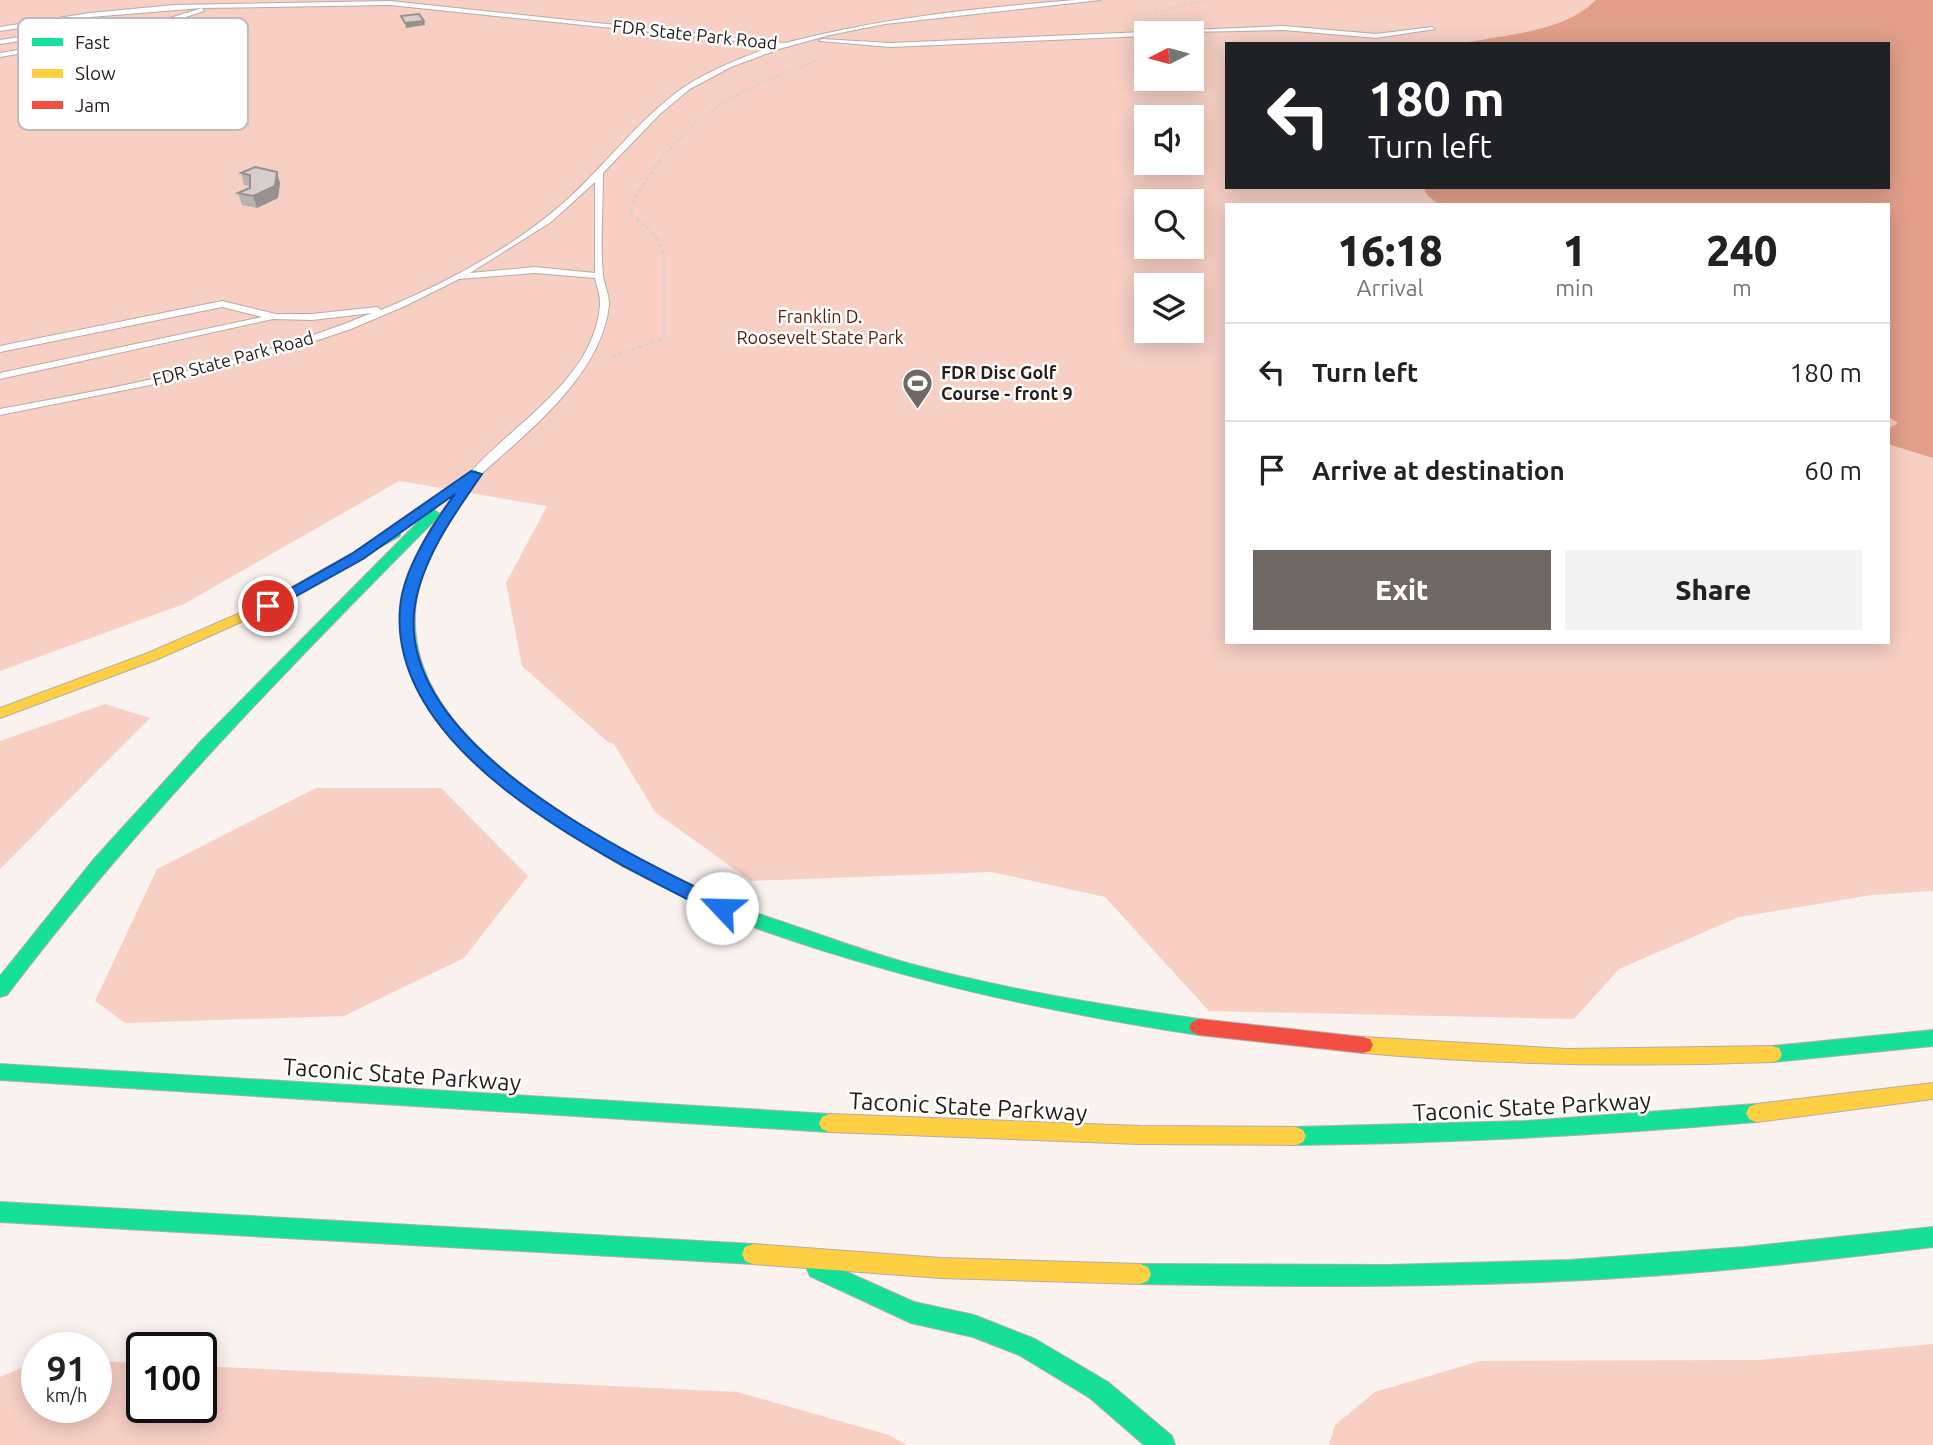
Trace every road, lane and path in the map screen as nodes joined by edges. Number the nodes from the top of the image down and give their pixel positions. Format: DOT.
graph roads {
  1 [pos="405,0"];
  2 [pos="1097,0"];
  3 [pos="1207,0"];
  4 [pos="390,3"];
  5 [pos="216,5"];
  6 [pos="1151,13"];
  7 [pos="76,18"];
  8 [pos="176,18"];
  9 [pos="18,26"];
  10 [pos="0,29"];
  11 [pos="1432,29"];
  12 [pos="18,39"];
  13 [pos="810,40"];
  14 [pos="0,42"];
  15 [pos="791,45"];
  16 [pos="18,52"];
  17 [pos="0,55"];
  18 [pos="821,59"];
  19 [pos="599,171"];
  20 [pos="599,276"];
  21 [pos="456,277"];
  22 [pos="393,308"];
  23 [pos="276,317"];
  24 [pos="312,317"];
  25 [pos="315,338"];
  26 [pos="0,349"];
  27 [pos="578,370"];
  28 [pos="0,376"];
  29 [pos="0,412"];
  30 [pos="475,474"];
  31 [pos="0,713"];
  32 [pos="0,990"];
  33 [pos="1933,1038"];
  34 [pos="0,1072"];
  35 [pos="1933,1091"];
  36 [pos="0,1212"];
  37 [pos="1933,1237"];
  38 [pos="790,1256"];
  39 [pos="1163,1445"];
  1 -- 4 [label="lane, FDR State Park Road"];
  2 -- 13 [label="lane, FDR State Park Road"];
  3 -- 6 [label="path"];
  4 -- 5 [label="lane, FDR State Park Road"];
  4 -- 15 [label="lane, FDR State Park Road"];
  5 -- 7 [label="lane, FDR State Park Road"];
  5 -- 8 [label="lane"];
  9 -- 10 [label="lane, FDR State Park Road"];
  11 -- 13 [label="lane"];
  12 -- 14 [label="lane"];
  13 -- 15 [label="lane, FDR State Park Road"];
  15 -- 19 [label="lane, FDR State Park Road"];
  16 -- 17 [label="lane"];
  18 -- 27 [label="path"];
  19 -- 20 [label="lane"];
  19 -- 21 [label="lane, FDR State Park Road"];
  20 -- 21 [label="lane, FDR State Park Road"];
  20 -- 27 [label="lane"];
  21 -- 22 [label="lane, FDR State Park Road"];
  22 -- 24 [label="lane"];
  22 -- 25 [label="lane, FDR State Park Road"];
  23 -- 24 [label="lane"];
  23 -- 26 [label="lane"];
  23 -- 28 [label="lane"];
  24 -- 25 [label="lane"];
  25 -- 29 [label="lane, FDR State Park Road"];
  27 -- 30 [label="lane"];
  30 -- 31 [label="highway"];
  30 -- 32 [label="highway"];
  30 -- 33 [label="highway"];
  34 -- 35 [label="highway, Taconic State Parkway"];
  36 -- 38 [label="highway"];
  37 -- 38 [label="highway"];
  38 -- 39 [label="highway"];
}
